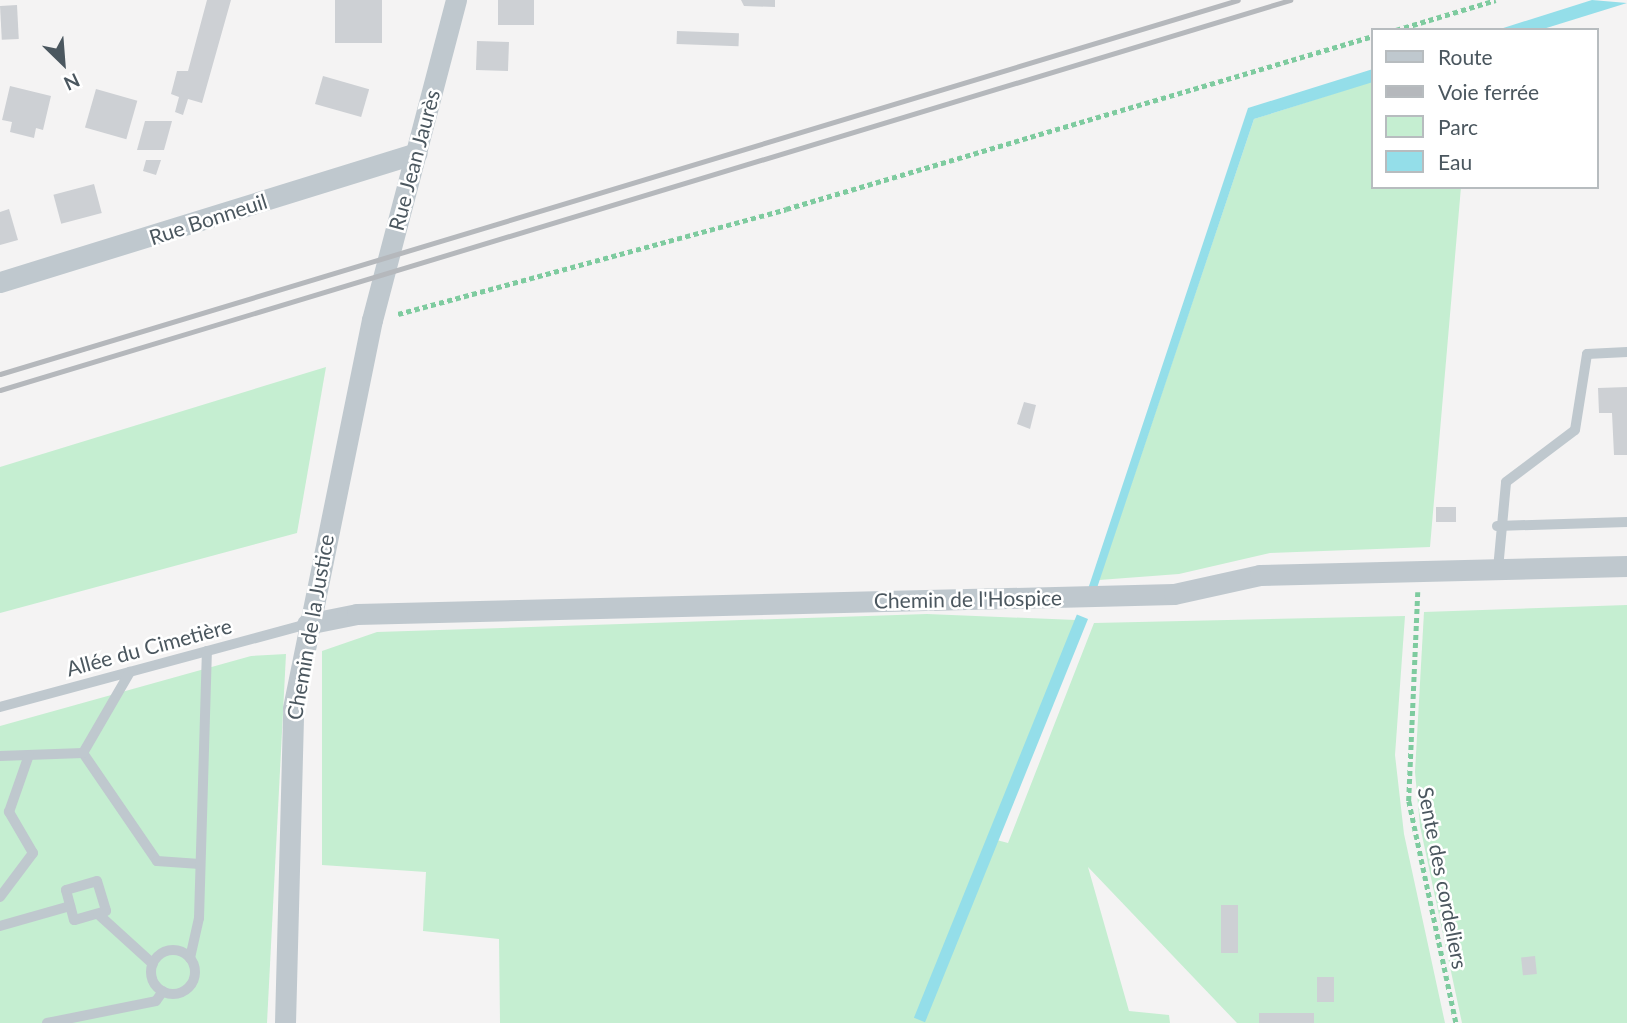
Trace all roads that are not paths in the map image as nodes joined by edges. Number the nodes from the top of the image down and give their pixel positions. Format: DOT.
graph roads {
  1 [pos="456,0"];
  2 [pos="416,153"];
  3 [pos="0,282"];
  4 [pos="372,320"];
  5 [pos="1627,352"];
  6 [pos="1627,522"];
  7 [pos="1497,526"];
  8 [pos="1627,566"];
  9 [pos="1498,569"];
  10 [pos="307,624"];
  11 [pos="207,651"];
  12 [pos="130,672"];
  13 [pos="0,707"];
  14 [pos="83,753"];
  15 [pos="29,755"];
  16 [pos="0,756"];
  17 [pos="200,864"];
  18 [pos="0,897"];
  19 [pos="70,906"];
  20 [pos="98,914"];
  21 [pos="0,926"];
  22 [pos="190,958"];
  23 [pos="153,964"];
  24 [pos="163,991"];
  25 [pos="47,1023"];
  26 [pos="285,1023"];
  1 -- 2 [label="street, Rue Jean Jaurès"];
  2 -- 3 [label="street, Rue Bonneuil"];
  2 -- 4 [label="street, Rue Jean Jaurès"];
  4 -- 10 [label="street, Chemin de la Justice"];
  5 -- 7 [label="lane"];
  6 -- 7 [label="lane"];
  7 -- 9 [label="lane"];
  8 -- 9 [label="street, Chemin de l'Hospice"];
  9 -- 10 [label="street, Chemin de l'Hospice"];
  10 -- 11 [label="lane, Allée du Cimetière"];
  10 -- 26 [label="street, Chemin de la Justice"];
  11 -- 12 [label="lane, Allée du Cimetière"];
  11 -- 17 [label="lane"];
  12 -- 13 [label="lane, Allée du Cimetière"];
  12 -- 14 [label="lane"];
  14 -- 15 [label="lane"];
  14 -- 17 [label="lane"];
  15 -- 16 [label="lane"];
  15 -- 18 [label="lane"];
  17 -- 22 [label="lane"];
  19 -- 20 [label="lane"];
  19 -- 20 [label="lane"];
  19 -- 21 [label="lane"];
  20 -- 23 [label="lane"];
  22 -- 23 [label="lane"];
  22 -- 24 [label="lane"];
  23 -- 24 [label="lane"];
  24 -- 25 [label="lane"];
}
